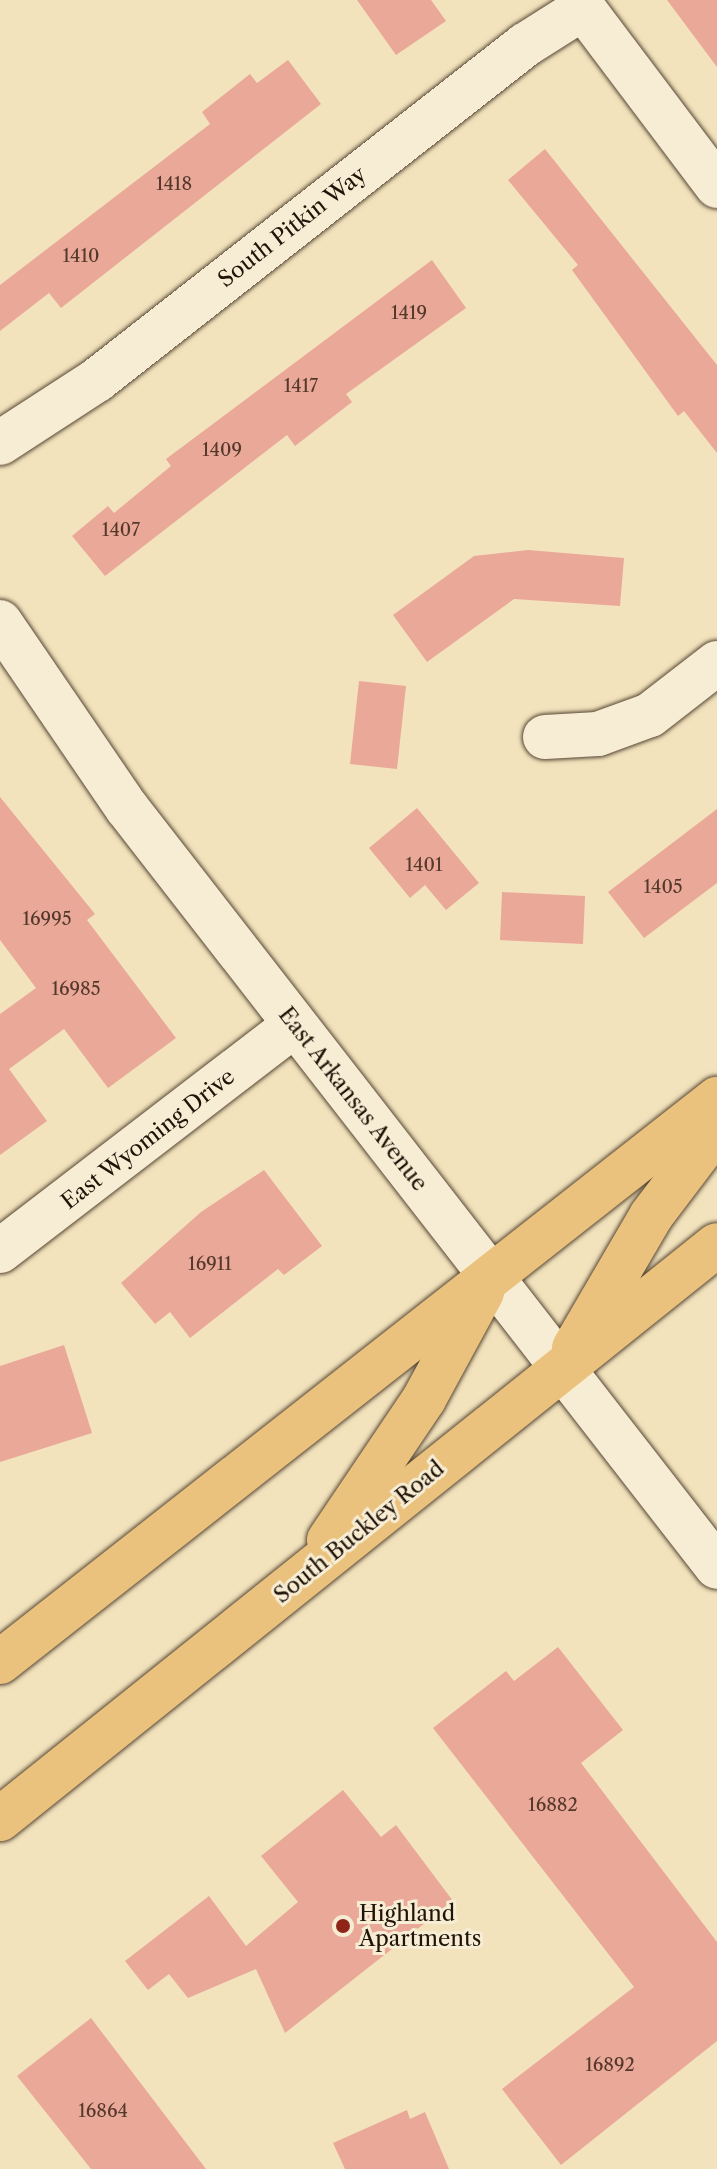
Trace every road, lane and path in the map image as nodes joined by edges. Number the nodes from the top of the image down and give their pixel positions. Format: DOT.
graph roads {
  1 [pos="580,4"];
  2 [pos="717,186"];
  3 [pos="0,443"];
  4 [pos="0,622"];
  5 [pos="717,663"];
  6 [pos="545,737"];
  7 [pos="294,1025"];
  8 [pos="717,1099"];
  9 [pos="717,1129"];
  10 [pos="717,1245"];
  11 [pos="0,1251"];
  12 [pos="491,1276"];
  13 [pos="562,1370"];
  14 [pos="717,1567"];
  15 [pos="306,1575"];
  16 [pos="0,1662"];
  17 [pos="0,1819"];
  1 -- 2 [label="street"];
  1 -- 3 [label="street, South Pitkin Way"];
  4 -- 7 [label="street, East Arkansas Avenue"];
  5 -- 6 [label="street"];
  7 -- 11 [label="street, East Wyoming Drive"];
  7 -- 12 [label="street, East Arkansas Avenue"];
  8 -- 12 [label="main road"];
  9 -- 13 [label="main road"];
  10 -- 13 [label="main road, South Buckley Road"];
  12 -- 13 [label="street, East Arkansas Avenue"];
  12 -- 15 [label="main road"];
  12 -- 16 [label="main road"];
  13 -- 14 [label="street, East Arkansas Avenue"];
  13 -- 15 [label="main road, South Buckley Road"];
  15 -- 17 [label="main road, South Buckley Road"];
}
